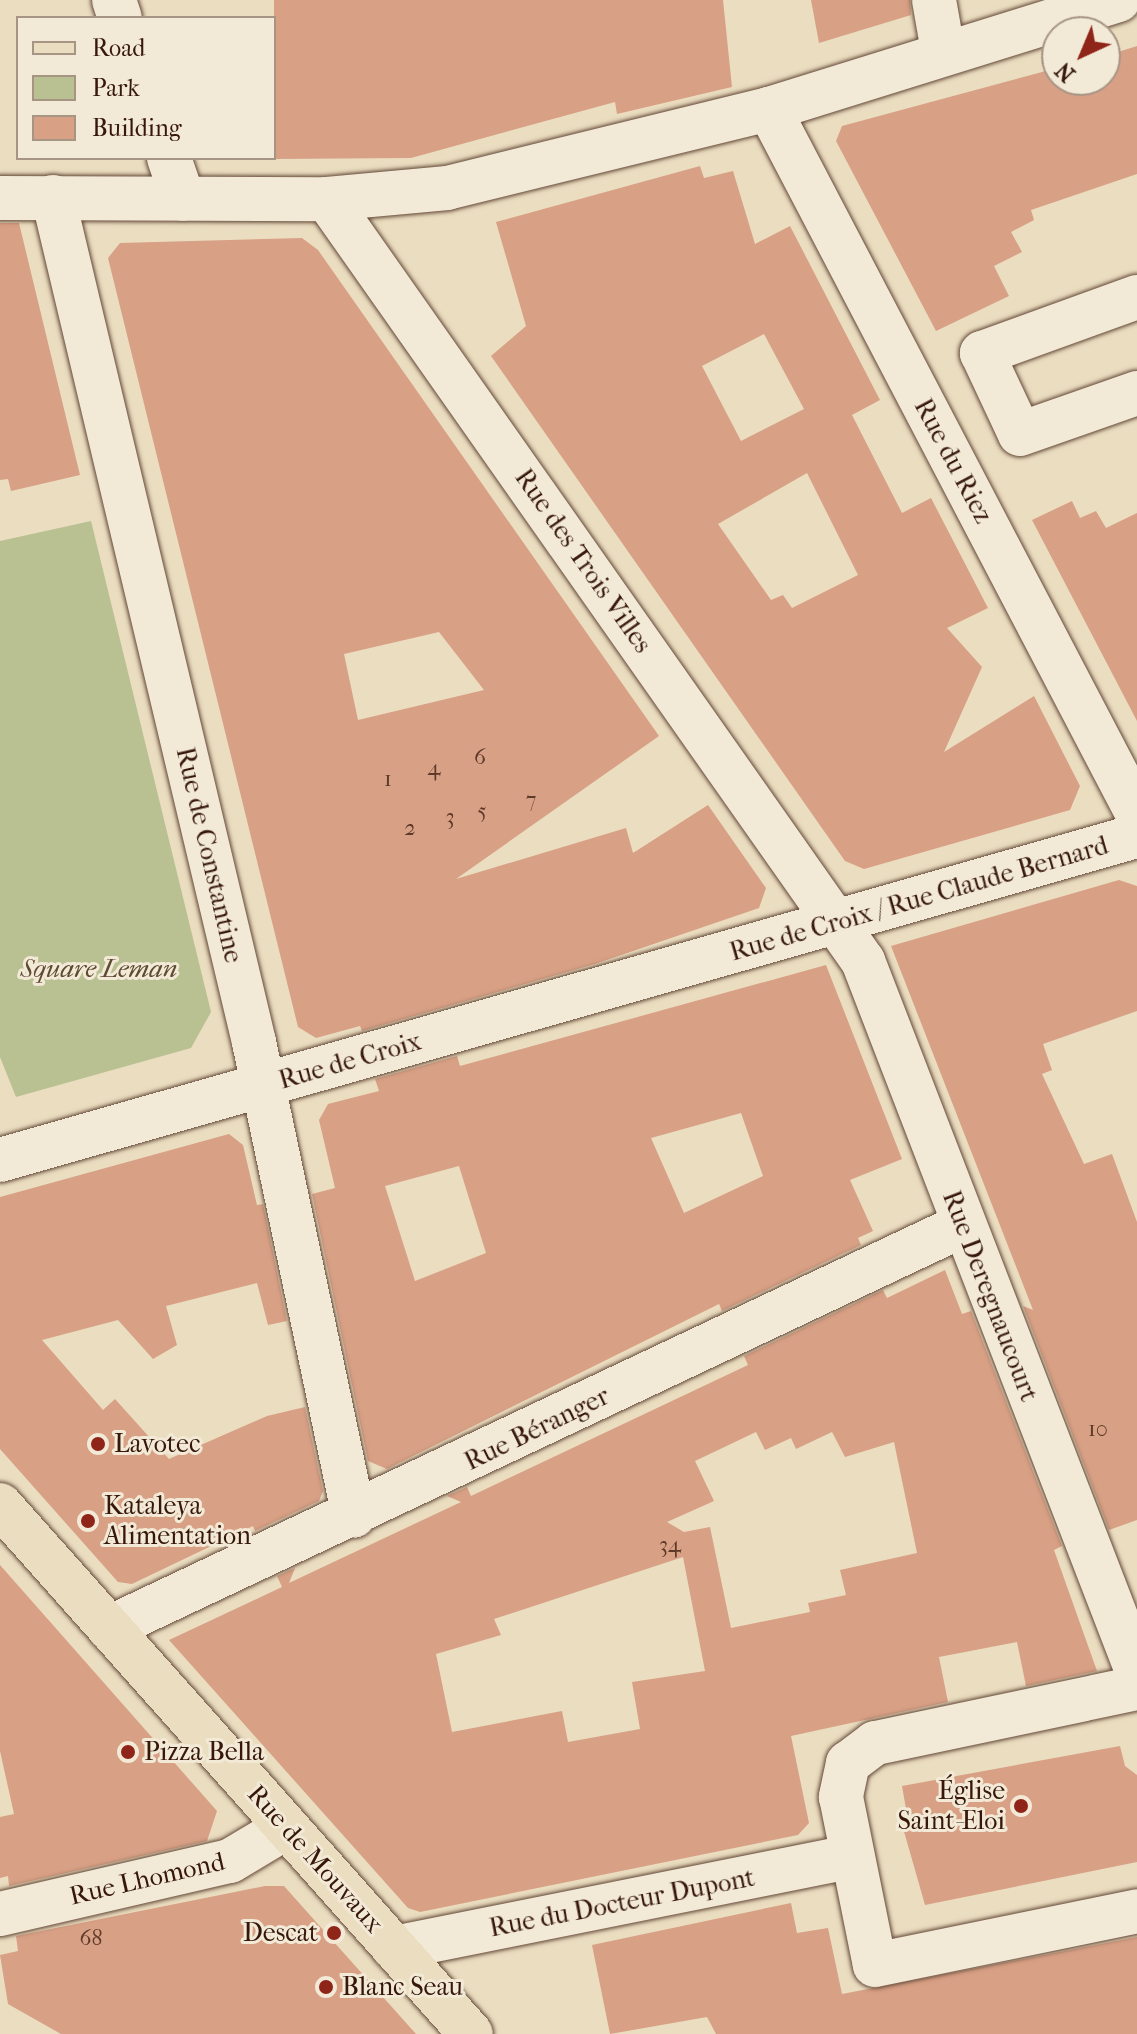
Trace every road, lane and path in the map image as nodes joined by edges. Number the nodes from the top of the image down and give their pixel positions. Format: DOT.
graph roads {
  1 [pos="934,0"];
  2 [pos="1118,0"];
  3 [pos="943,51"];
  4 [pos="769,109"];
  5 [pos="170,160"];
  6 [pos="53,197"];
  7 [pos="0,198"];
  8 [pos="183,199"];
  9 [pos="327,199"];
  10 [pos="1137,297"];
  11 [pos="1137,393"];
  12 [pos="1137,813"];
  13 [pos="1137,836"];
  14 [pos="840,922"];
  15 [pos="700,962"];
  16 [pos="263,1086"];
  17 [pos="0,1160"];
  18 [pos="963,1225"];
  19 [pos="0,1505"];
  20 [pos="354,1516"];
  21 [pos="1126,1604"];
  22 [pos="109,1628"];
  23 [pos="1137,1671"];
  24 [pos="1137,1688"];
  25 [pos="287,1827"];
  26 [pos="849,1857"];
  27 [pos="1137,1911"];
  28 [pos="0,1914"];
  29 [pos="394,1948"];
  30 [pos="471,2034"];
  1 -- 3 [label="street"];
  2 -- 3 [label="street"];
  3 -- 4 [label="street"];
  4 -- 9 [label="street"];
  4 -- 12 [label="street, Rue du Riez"];
  5 -- 8 [label="street"];
  6 -- 7 [label="street"];
  6 -- 8 [label="street"];
  6 -- 16 [label="street, Rue de Constantine"];
  8 -- 9 [label="street"];
  9 -- 14 [label="street, Rue des Trois Villes"];
  10 -- 11 [label="street"];
  13 -- 14 [label="street, Rue de Croix / Rue Claude Bernard"];
  14 -- 15 [label="street, Rue de Croix / Rue Claude Bernard"];
  14 -- 18 [label="street, Rue Deregnaucourt"];
  15 -- 16 [label="street, Rue de Croix"];
  16 -- 17 [label="street, Rue de Croix"];
  16 -- 20 [label="street, Rue de Constantine"];
  18 -- 20 [label="street, Rue Béranger"];
  18 -- 21 [label="street, Rue Deregnaucourt"];
  19 -- 22 [label="main road, Rue de Mouvaux"];
  20 -- 22 [label="street, Rue Béranger"];
  21 -- 23 [label="street, Rue Deregnaucourt"];
  22 -- 25 [label="main road, Rue de Mouvaux"];
  24 -- 26 [label="street"];
  25 -- 28 [label="street, Rue Lhomond"];
  25 -- 29 [label="main road, Rue de Mouvaux"];
  26 -- 27 [label="street"];
  26 -- 29 [label="street, Rue du Docteur Dupont"];
  29 -- 30 [label="main road, Rue de Mouvaux"];
}
